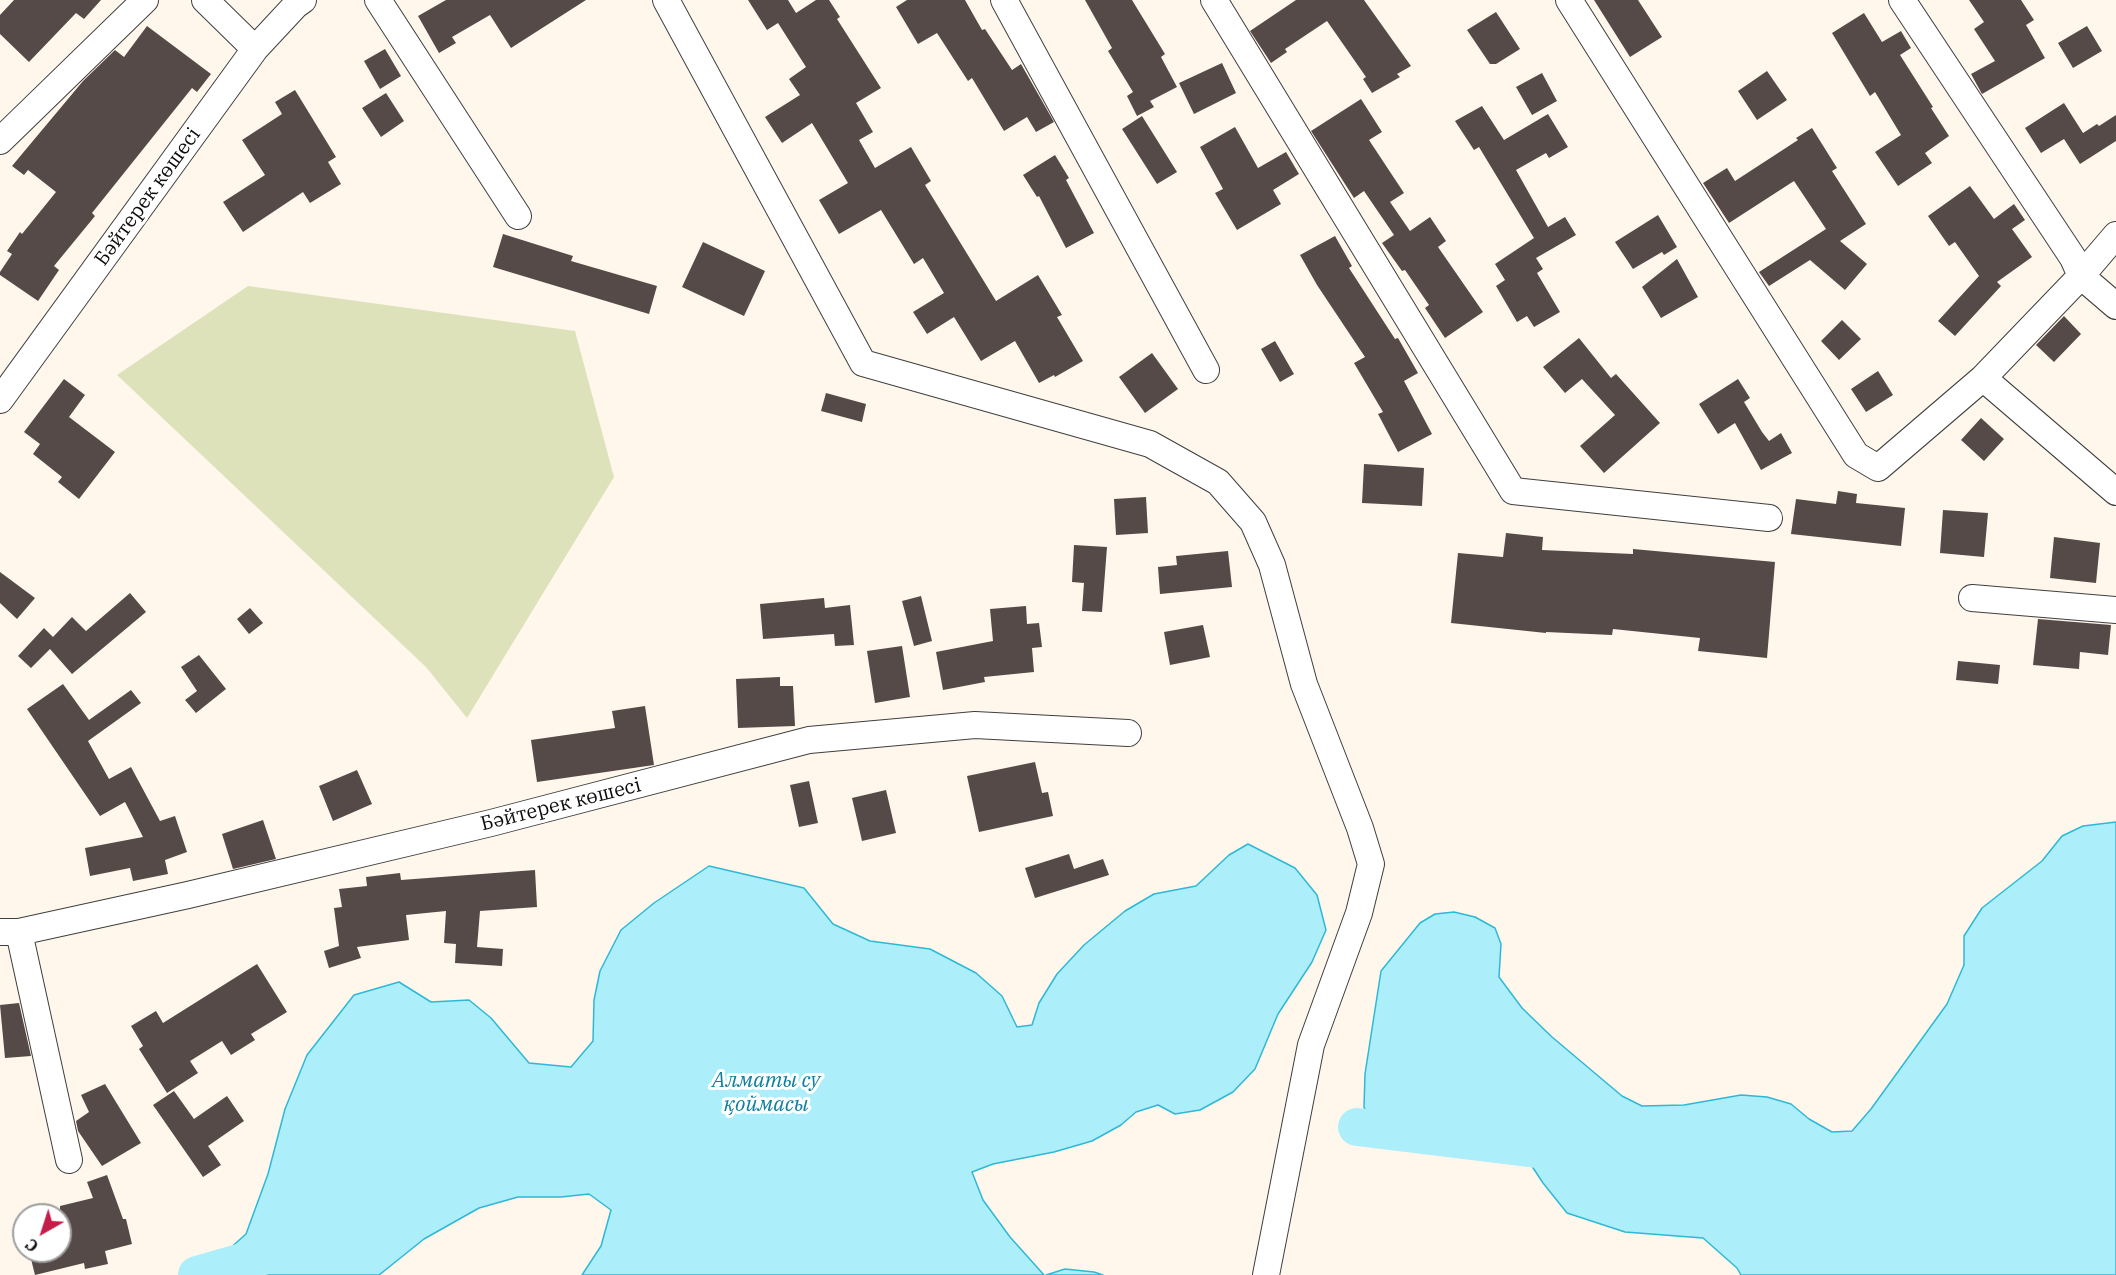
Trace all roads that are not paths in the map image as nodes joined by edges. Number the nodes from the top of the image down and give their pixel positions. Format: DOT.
graph roads {
  1 [pos="144,0"];
  2 [pos="205,0"];
  3 [pos="303,0"];
  4 [pos="378,0"];
  5 [pos="666,0"];
  6 [pos="1004,0"];
  7 [pos="1214,0"];
  8 [pos="1569,0"];
  9 [pos="1902,0"];
  10 [pos="255,50"];
  11 [pos="0,141"];
  12 [pos="518,216"];
  13 [pos="2116,235"];
  14 [pos="2081,276"];
  15 [pos="2116,306"];
  16 [pos="1206,370"];
  17 [pos="1983,378"];
  18 [pos="0,400"];
  19 [pos="2116,492"];
  20 [pos="1768,518"];
  21 [pos="1972,597"];
  22 [pos="2116,610"];
  23 [pos="1128,733"];
  24 [pos="10,932"];
  25 [pos="69,1160"];
  26 [pos="1266,1275"];
  1 -- 11 [label="street"];
  2 -- 10 [label="street"];
  3 -- 10 [label="street, Бәйтерек көшесі"];
  4 -- 12 [label="street"];
  5 -- 26 [label="street"];
  6 -- 16 [label="street"];
  7 -- 20 [label="street"];
  8 -- 17 [label="street"];
  9 -- 14 [label="street"];
  10 -- 18 [label="street, Бәйтерек көшесі"];
  13 -- 14 [label="street"];
  14 -- 15 [label="street"];
  14 -- 17 [label="street"];
  17 -- 19 [label="street"];
  21 -- 22 [label="street"];
  23 -- 24 [label="street, Бәйтерек көшесі"];
  24 -- 25 [label="street"];
}
